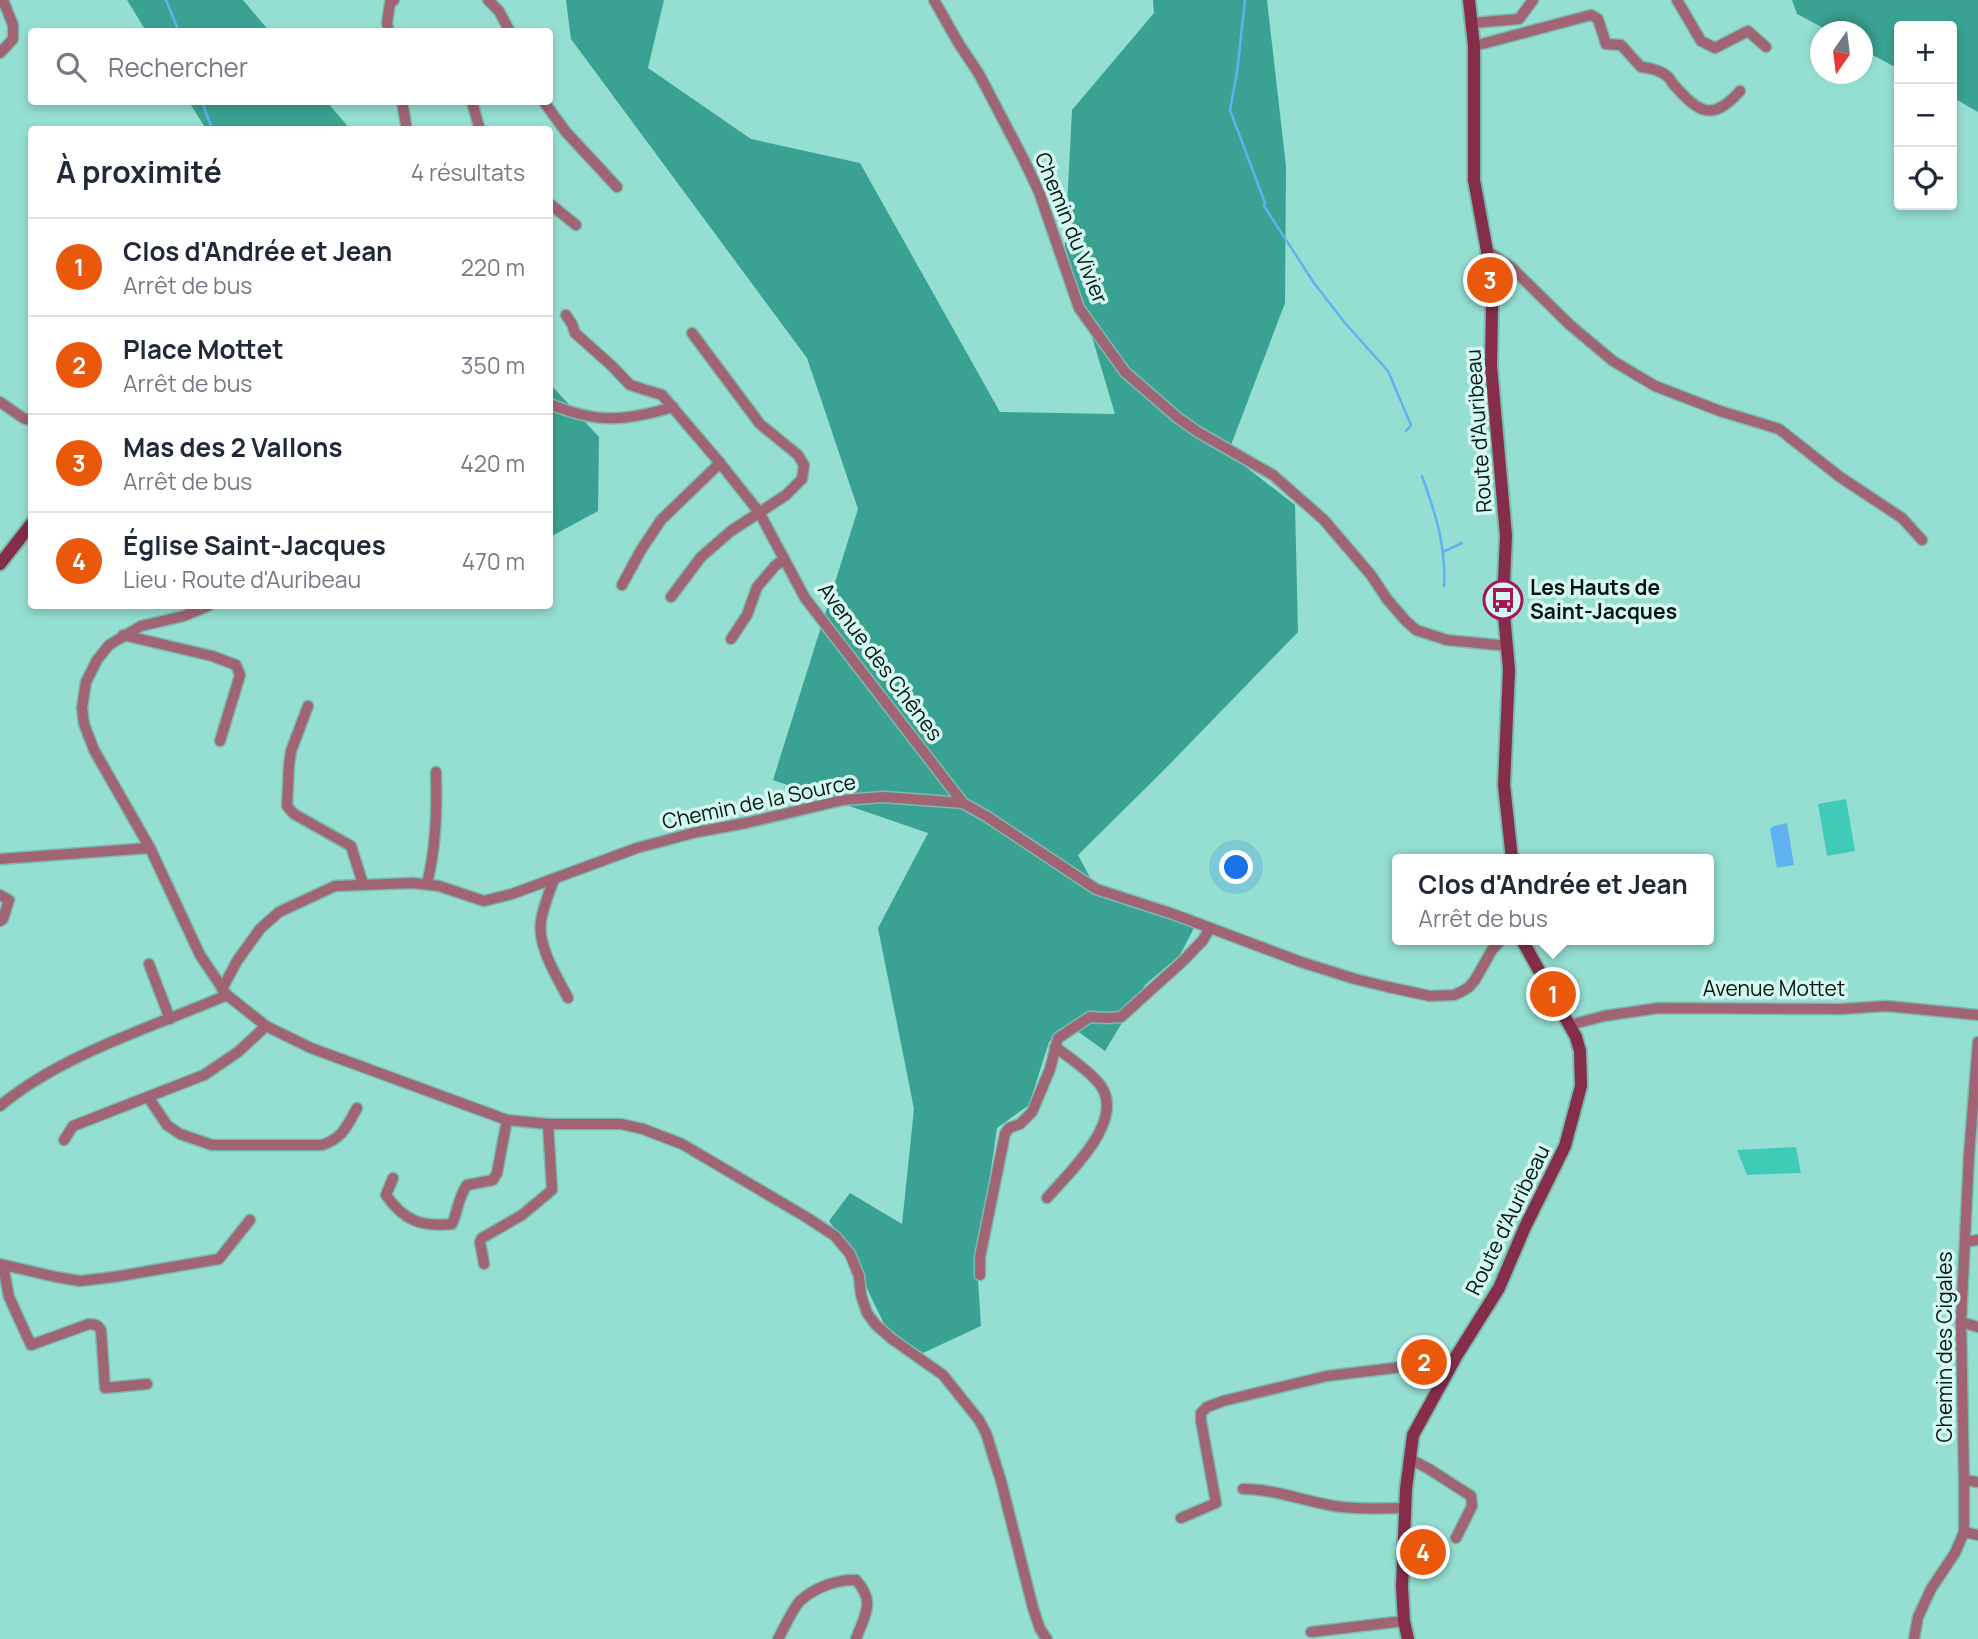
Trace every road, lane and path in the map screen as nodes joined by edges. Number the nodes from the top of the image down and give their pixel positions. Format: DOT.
graph roads {
  1 [pos="3,0"];
  2 [pos="394,0"];
  3 [pos="488,0"];
  4 [pos="934,0"];
  5 [pos="1469,0"];
  6 [pos="1533,0"];
  7 [pos="1677,0"];
  8 [pos="506,1"];
  9 [pos="499,10"];
  10 [pos="1472,23"];
  11 [pos="388,28"];
  12 [pos="508,28"];
  13 [pos="1474,46"];
  14 [pos="1766,47"];
  15 [pos="0,53"];
  16 [pos="1740,91"];
  17 [pos="403,105"];
  18 [pos="473,105"];
  19 [pos="546,105"];
  20 [pos="406,126"];
  21 [pos="479,126"];
  22 [pos="617,187"];
  23 [pos="553,206"];
  24 [pos="576,225"];
  25 [pos="1487,251"];
  26 [pos="566,315"];
  27 [pos="692,333"];
  28 [pos="0,402"];
  29 [pos="553,405"];
  30 [pos="673,407"];
  31 [pos="28,420"];
  32 [pos="720,463"];
  33 [pos="759,512"];
  34 [pos="28,528"];
  35 [pos="1922,540"];
  36 [pos="784,559"];
  37 [pos="0,564"];
  38 [pos="622,585"];
  39 [pos="671,597"];
  40 [pos="201,609"];
  41 [pos="123,635"];
  42 [pos="730,639"];
  43 [pos="1507,646"];
  44 [pos="308,706"];
  45 [pos="220,741"];
  46 [pos="436,772"];
  47 [pos="963,803"];
  48 [pos="150,848"];
  49 [pos="1511,854"];
  50 [pos="0,859"];
  51 [pos="554,879"];
  52 [pos="363,884"];
  53 [pos="426,884"];
  54 [pos="0,895"];
  55 [pos="0,921"];
  56 [pos="1210,928"];
  57 [pos="1496,945"];
  58 [pos="1525,945"];
  59 [pos="149,964"];
  60 [pos="225,992"];
  61 [pos="568,998"];
  62 [pos="1978,1015"];
  63 [pos="170,1019"];
  64 [pos="1570,1025"];
  65 [pos="266,1026"];
  66 [pos="1978,1042"];
  67 [pos="1055,1047"];
  68 [pos="148,1097"];
  69 [pos="0,1106"];
  70 [pos="357,1108"];
  71 [pos="507,1120"];
  72 [pos="548,1124"];
  73 [pos="64,1140"];
  74 [pos="393,1178"];
  75 [pos="1046,1198"];
  76 [pos="250,1220"];
  77 [pos="1978,1241"];
  78 [pos="1965,1242"];
  79 [pos="2,1264"];
  80 [pos="484,1264"];
  81 [pos="979,1275"];
  82 [pos="1961,1322"];
  83 [pos="1978,1327"];
  84 [pos="1447,1372"];
  85 [pos="147,1384"];
  86 [pos="1410,1459"];
  87 [pos="1964,1480"];
  88 [pos="1978,1482"];
  89 [pos="1244,1489"];
  90 [pos="1405,1508"];
  91 [pos="1181,1518"];
  92 [pos="1964,1532"];
  93 [pos="1978,1535"];
  94 [pos="1456,1538"];
  95 [pos="1404,1621"];
  96 [pos="1311,1632"];
  97 [pos="778,1639"];
  98 [pos="856,1639"];
  99 [pos="1047,1639"];
  100 [pos="1408,1639"];
  101 [pos="1914,1639"];
  1 -- 15 [label="street"];
  2 -- 11 [label="street"];
  3 -- 9 [label="street"];
  4 -- 43 [label="street, Chemin du Vivier"];
  5 -- 10 [label="street, Route d'Auribeau"];
  6 -- 10 [label="street"];
  7 -- 14 [label="street"];
  8 -- 9 [label="street"];
  9 -- 12 [label="street"];
  10 -- 13 [label="street, Route d'Auribeau"];
  13 -- 16 [label="street"];
  13 -- 25 [label="street, Route d'Auribeau"];
  17 -- 20 [label="street"];
  18 -- 21 [label="street"];
  19 -- 22 [label="street"];
  23 -- 24 [label="street"];
  25 -- 35 [label="street"];
  25 -- 43 [label="street, Route d'Auribeau"];
  26 -- 30 [label="street, Avenue des Chênes"];
  27 -- 33 [label="street"];
  28 -- 31 [label="street"];
  29 -- 30 [label="street"];
  30 -- 32 [label="street, Avenue des Chênes"];
  32 -- 33 [label="street, Avenue des Chênes"];
  32 -- 38 [label="street"];
  33 -- 36 [label="street, Avenue des Chênes"];
  33 -- 39 [label="street"];
  34 -- 37 [label="street"];
  36 -- 42 [label="street"];
  36 -- 47 [label="street, Avenue des Chênes"];
  40 -- 41 [label="street"];
  41 -- 45 [label="street"];
  41 -- 48 [label="street"];
  43 -- 49 [label="street, Route d'Auribeau"];
  44 -- 52 [label="street"];
  46 -- 53 [label="street"];
  47 -- 51 [label="street, Chemin de la Source"];
  47 -- 56 [label="street, Chemin de la Source"];
  48 -- 50 [label="street"];
  48 -- 60 [label="street"];
  51 -- 53 [label="street, Chemin de la Source"];
  51 -- 61 [label="street"];
  52 -- 53 [label="street, Chemin de la Source"];
  52 -- 60 [label="street, Chemin de la Source"];
  54 -- 55 [label="street"];
  56 -- 57 [label="street, Chemin de la Source"];
  56 -- 67 [label="street"];
  58 -- 64 [label="street, Route d'Auribeau"];
  59 -- 63 [label="street"];
  60 -- 63 [label="street"];
  60 -- 65 [label="street"];
  62 -- 64 [label="street, Avenue Mottet"];
  63 -- 69 [label="street"];
  64 -- 84 [label="street, Route d'Auribeau"];
  65 -- 68 [label="street"];
  65 -- 71 [label="street"];
  66 -- 78 [label="street, Chemin des Cigales"];
  67 -- 75 [label="street"];
  67 -- 81 [label="street"];
  68 -- 70 [label="street"];
  68 -- 73 [label="street"];
  71 -- 72 [label="street"];
  71 -- 74 [label="street"];
  72 -- 80 [label="street"];
  72 -- 99 [label="street"];
  76 -- 79 [label="street"];
  77 -- 78 [label="street"];
  78 -- 82 [label="street, Chemin des Cigales"];
  79 -- 85 [label="street"];
  82 -- 83 [label="street"];
  82 -- 87 [label="street, Chemin des Cigales"];
  84 -- 86 [label="street, Route d'Auribeau"];
  84 -- 91 [label="street"];
  86 -- 90 [label="street, Route d'Auribeau"];
  86 -- 94 [label="street"];
  87 -- 88 [label="street"];
  87 -- 92 [label="street, Chemin des Cigales"];
  89 -- 90 [label="street"];
  90 -- 95 [label="street, Route d'Auribeau"];
  92 -- 93 [label="street"];
  92 -- 101 [label="street, Chemin des Cigales"];
  95 -- 96 [label="street"];
  95 -- 100 [label="street, Route d'Auribeau"];
  97 -- 98 [label="street"];
}
